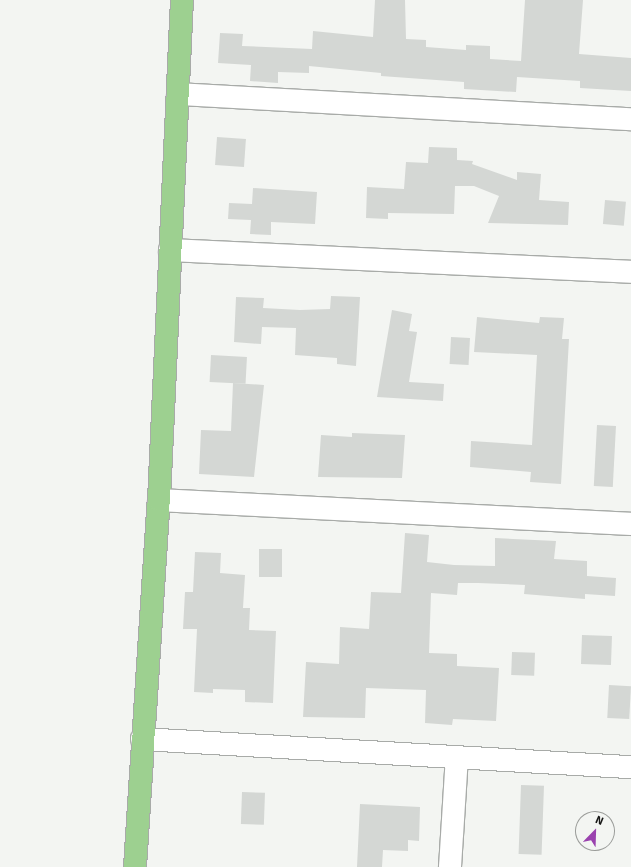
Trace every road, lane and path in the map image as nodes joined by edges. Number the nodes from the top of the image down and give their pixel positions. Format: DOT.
graph roads {
  1 [pos="182,0"];
  2 [pos="178,94"];
  3 [pos="631,119"];
  4 [pos="170,250"];
  5 [pos="631,272"];
  6 [pos="159,500"];
  7 [pos="631,524"];
  8 [pos="142,739"];
  9 [pos="457,757"];
  10 [pos="631,767"];
  11 [pos="135,867"];
  12 [pos="450,867"];
  1 -- 2 [label="main road"];
  2 -- 3 [label="street"];
  2 -- 4 [label="main road"];
  4 -- 5 [label="street"];
  4 -- 6 [label="main road"];
  6 -- 7 [label="street"];
  6 -- 8 [label="main road"];
  8 -- 9 [label="street"];
  8 -- 11 [label="main road"];
  9 -- 10 [label="street"];
  9 -- 12 [label="street"];
}
